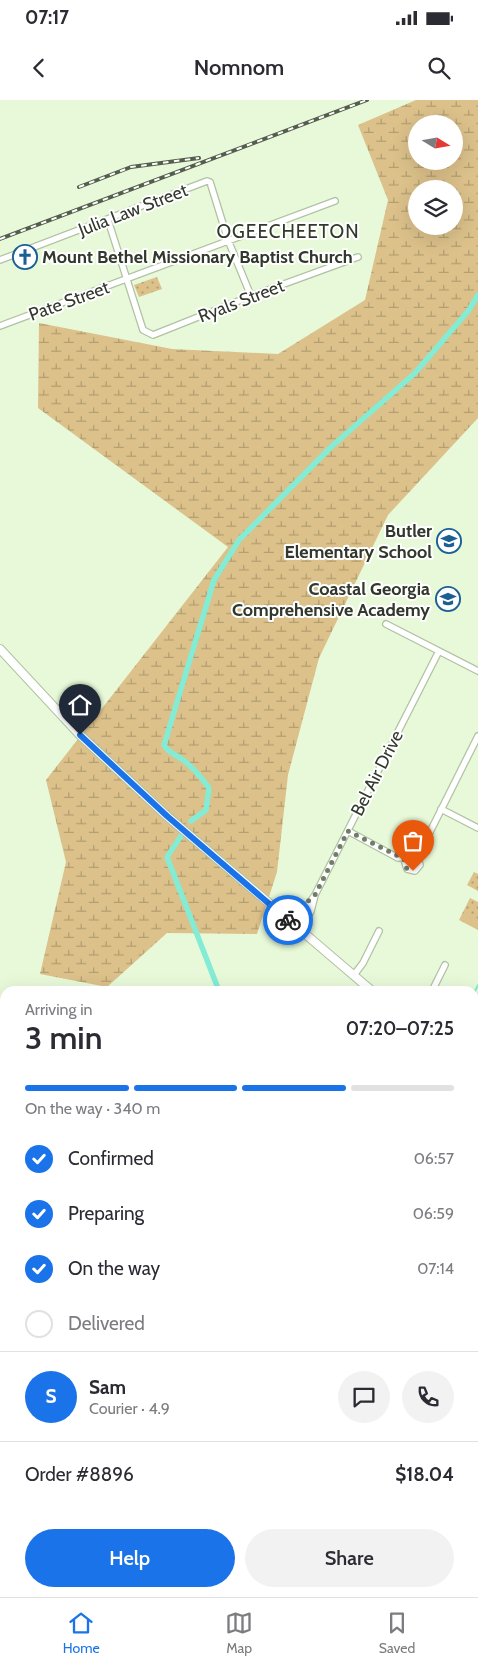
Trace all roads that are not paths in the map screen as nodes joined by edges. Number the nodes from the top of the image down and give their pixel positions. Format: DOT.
graph roads {
  1 [pos="335,201"];
  2 [pos="108,220"];
  3 [pos="228,240"];
  4 [pos="358,257"];
  5 [pos="0,260"];
  6 [pos="128,279"];
  7 [pos="251,296"];
  8 [pos="0,326"];
  9 [pos="386,624"];
  10 [pos="0,650"];
  11 [pos="439,651"];
  12 [pos="478,671"];
  13 [pos="478,736"];
  14 [pos="441,808"];
  15 [pos="478,828"];
  16 [pos="348,831"];
  17 [pos="417,854"];
  18 [pos="404,859"];
  19 [pos="315,895"];
  20 [pos="293,925"];
  21 [pos="300,931"];
  22 [pos="379,931"];
  23 [pos="445,965"];
  24 [pos="354,975"];
  25 [pos="366,986"];
  26 [pos="434,986"];
  1 -- 3 [label="street, Pate Street"];
  2 -- 3 [label="street, Julia Law Street"];
  2 -- 5 [label="street, Julia Law Street"];
  2 -- 6 [label="street"];
  3 -- 6 [label="street, Pate Street"];
  3 -- 7 [label="street"];
  4 -- 7 [label="street, Ryals Street"];
  6 -- 7 [label="street, Ryals Street"];
  6 -- 8 [label="street, Pate Street"];
  9 -- 11 [label="street"];
  10 -- 20 [label="street"];
  11 -- 12 [label="street"];
  11 -- 16 [label="street, Bel Air Drive"];
  13 -- 14 [label="street"];
  14 -- 15 [label="street"];
  14 -- 17 [label="street"];
  16 -- 18 [label="street"];
  16 -- 19 [label="street, Bel Air Drive"];
  17 -- 18 [label="street"];
  17 -- 18 [label="street"];
  19 -- 20 [label="street, Bel Air Drive"];
  19 -- 21 [label="street, Bel Air Drive"];
  20 -- 21 [label="street"];
  21 -- 24 [label="street"];
  22 -- 24 [label="street"];
  23 -- 26 [label="street"];
  24 -- 25 [label="street"];
}
